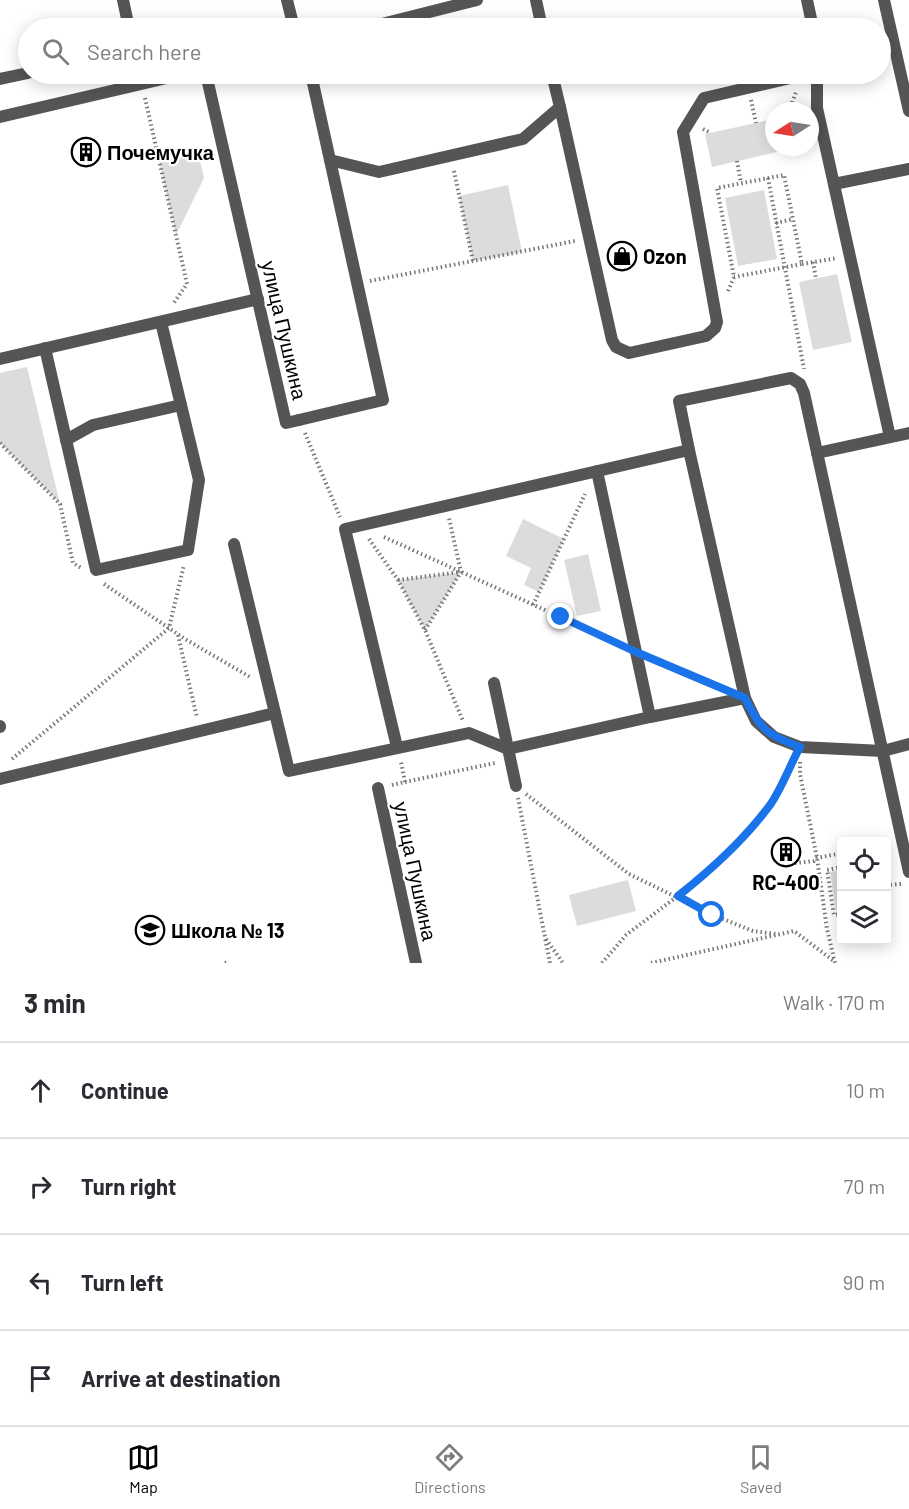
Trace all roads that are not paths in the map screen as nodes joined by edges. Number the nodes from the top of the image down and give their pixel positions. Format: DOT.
graph roads {
  1 [pos="123,0"];
  2 [pos="287,0"];
  3 [pos="477,0"];
  4 [pos="536,0"];
  5 [pos="807,0"];
  6 [pos="884,0"];
  7 [pos="127,18"];
  8 [pos="292,18"];
  9 [pos="406,18"];
  10 [pos="540,18"];
  11 [pos="811,18"];
  12 [pos="888,18"];
  13 [pos="891,31"];
  14 [pos="18,75"];
  15 [pos="0,79"];
  16 [pos="119,84"];
  17 [pos="208,84"];
  18 [pos="313,84"];
  19 [pos="554,84"];
  20 [pos="765,84"];
  21 [pos="817,84"];
  22 [pos="560,107"];
  23 [pos="909,111"];
  24 [pos="0,117"];
  25 [pos="330,160"];
  26 [pos="909,168"];
  27 [pos="834,184"];
  28 [pos="258,299"];
  29 [pos="160,322"];
  30 [pos="45,348"];
  31 [pos="0,359"];
  32 [pos="181,405"];
  33 [pos="909,433"];
  34 [pos="890,437"];
  35 [pos="66,441"];
  36 [pos="690,450"];
  37 [pos="817,453"];
  38 [pos="597,471"];
  39 [pos="234,544"];
  40 [pos="494,683"];
  41 [pos="745,698"];
  42 [pos="275,713"];
  43 [pos="650,717"];
  44 [pos="909,744"];
  45 [pos="397,747"];
  46 [pos="508,749"];
  47 [pos="883,751"];
  48 [pos="0,779"];
  49 [pos="516,786"];
  50 [pos="378,788"];
  51 [pos="909,872"];
  52 [pos="416,963"];
  1 -- 7 [label="street"];
  2 -- 8 [label="street"];
  3 -- 9 [label="street"];
  4 -- 10 [label="street"];
  5 -- 11 [label="street"];
  6 -- 12 [label="street"];
  13 -- 23 [label="street"];
  14 -- 15 [label="street"];
  16 -- 24 [label="street"];
  17 -- 28 [label="street, улица Пушкина"];
  18 -- 25 [label="street"];
  19 -- 22 [label="street"];
  20 -- 22 [label="street"];
  21 -- 27 [label="street"];
  22 -- 25 [label="street"];
  25 -- 28 [label="street, улица Пушкина"];
  26 -- 27 [label="street"];
  27 -- 34 [label="street"];
  28 -- 29 [label="street"];
  29 -- 30 [label="street"];
  29 -- 32 [label="street"];
  30 -- 31 [label="street"];
  30 -- 35 [label="street"];
  32 -- 35 [label="street"];
  32 -- 35 [label="street"];
  33 -- 34 [label="street"];
  34 -- 37 [label="street"];
  36 -- 37 [label="street"];
  36 -- 38 [label="street"];
  36 -- 41 [label="street"];
  37 -- 47 [label="street"];
  38 -- 43 [label="street"];
  38 -- 45 [label="street"];
  39 -- 42 [label="street"];
  40 -- 46 [label="street"];
  41 -- 43 [label="street"];
  41 -- 47 [label="street"];
  42 -- 45 [label="street"];
  42 -- 48 [label="street"];
  43 -- 46 [label="street"];
  44 -- 47 [label="street"];
  45 -- 46 [label="street"];
  46 -- 49 [label="street"];
  47 -- 51 [label="street"];
  50 -- 52 [label="street, улица Пушкина"];
}
